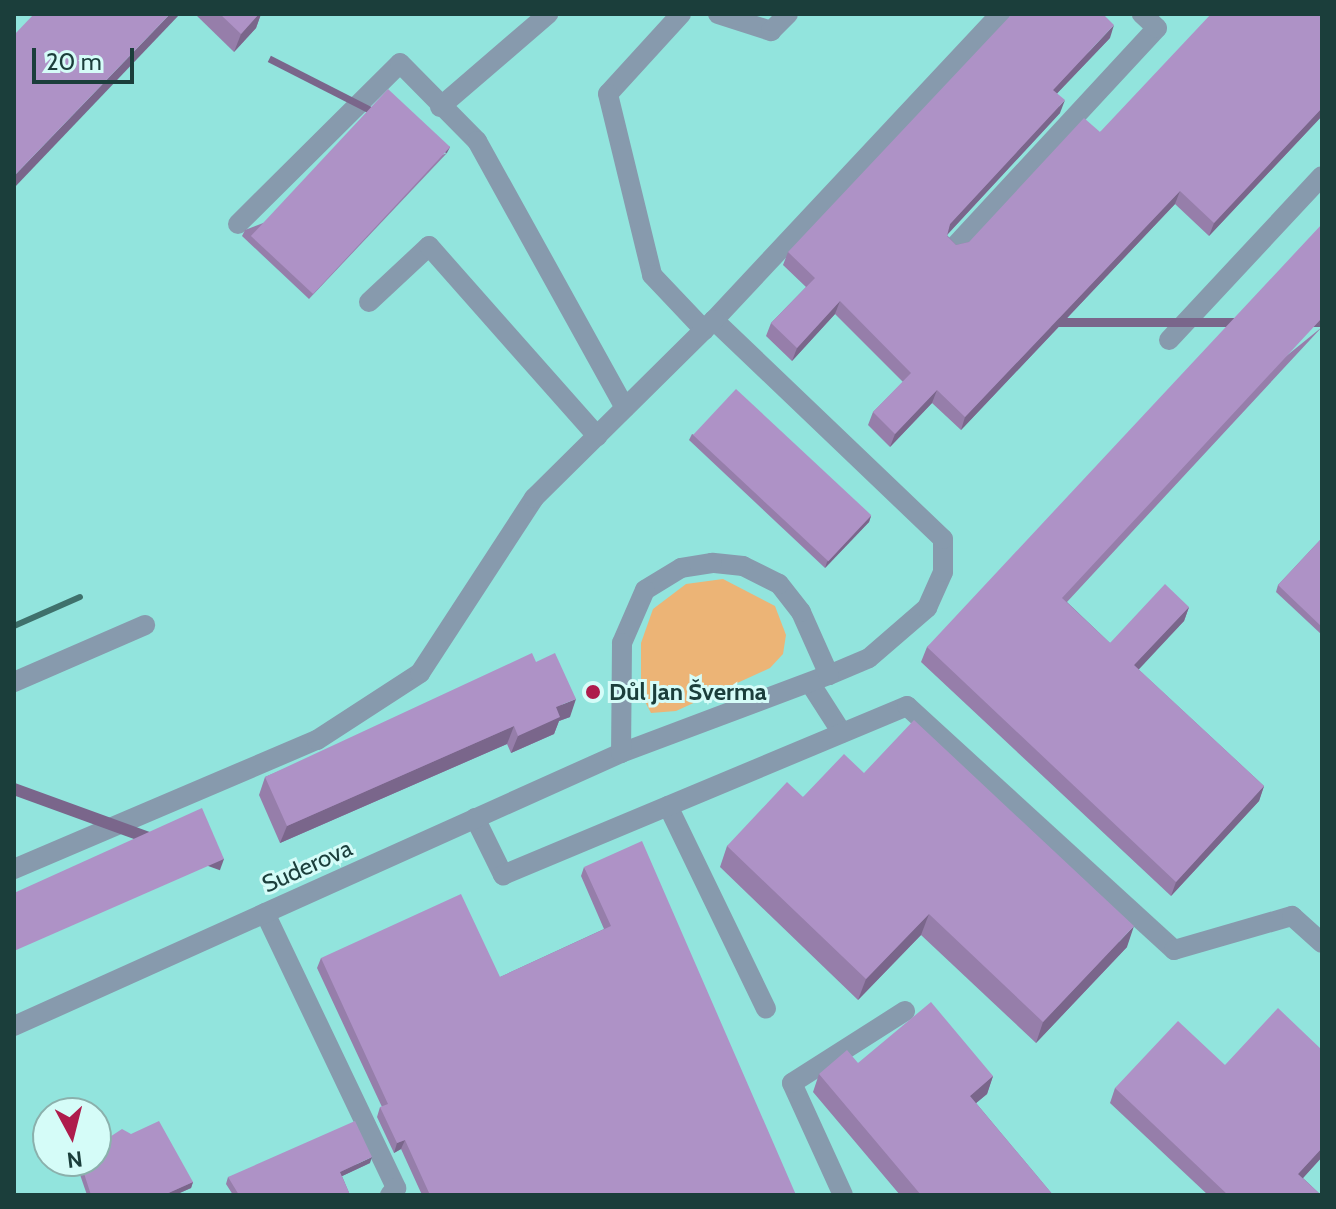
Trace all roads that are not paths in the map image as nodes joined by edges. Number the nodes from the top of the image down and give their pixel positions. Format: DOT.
graph roads {
  1 [pos="548,14"];
  2 [pos="681,14"];
  3 [pos="718,14"];
  4 [pos="788,14"];
  5 [pos="1000,14"];
  6 [pos="1142,14"];
  7 [pos="440,107"];
  8 [pos="1322,176"];
  9 [pos="238,224"];
  10 [pos="955,246"];
  11 [pos="369,302"];
  12 [pos="709,325"];
  13 [pos="1169,340"];
  14 [pos="625,408"];
  15 [pos="597,436"];
  16 [pos="145,625"];
  17 [pos="829,675"];
  18 [pos="14,682"];
  19 [pos="810,683"];
  20 [pos="842,733"];
  21 [pos="621,753"];
  22 [pos="668,806"];
  23 [pos="475,818"];
  24 [pos="14,869"];
  25 [pos="265,913"];
  26 [pos="1322,943"];
  27 [pos="766,1009"];
  28 [pos="905,1011"];
  29 [pos="14,1026"];
  30 [pos="390,1195"];
  31 [pos="843,1195"];
  1 -- 7 [label="street"];
  2 -- 12 [label="street"];
  3 -- 4 [label="street"];
  5 -- 12 [label="street"];
  6 -- 10 [label="street"];
  7 -- 9 [label="street"];
  7 -- 14 [label="street"];
  8 -- 13 [label="street"];
  11 -- 15 [label="street"];
  12 -- 14 [label="street"];
  12 -- 17 [label="street, Suderova"];
  14 -- 15 [label="street"];
  15 -- 24 [label="street"];
  16 -- 18 [label="street"];
  17 -- 19 [label="street, Suderova"];
  17 -- 21 [label="street"];
  19 -- 20 [label="street"];
  19 -- 21 [label="street, Suderova"];
  20 -- 22 [label="street"];
  20 -- 26 [label="street"];
  21 -- 23 [label="street, Suderova"];
  22 -- 23 [label="street"];
  22 -- 27 [label="street"];
  23 -- 25 [label="street, Suderova"];
  25 -- 29 [label="street, Suderova"];
  25 -- 30 [label="street"];
  28 -- 31 [label="street"];
}
